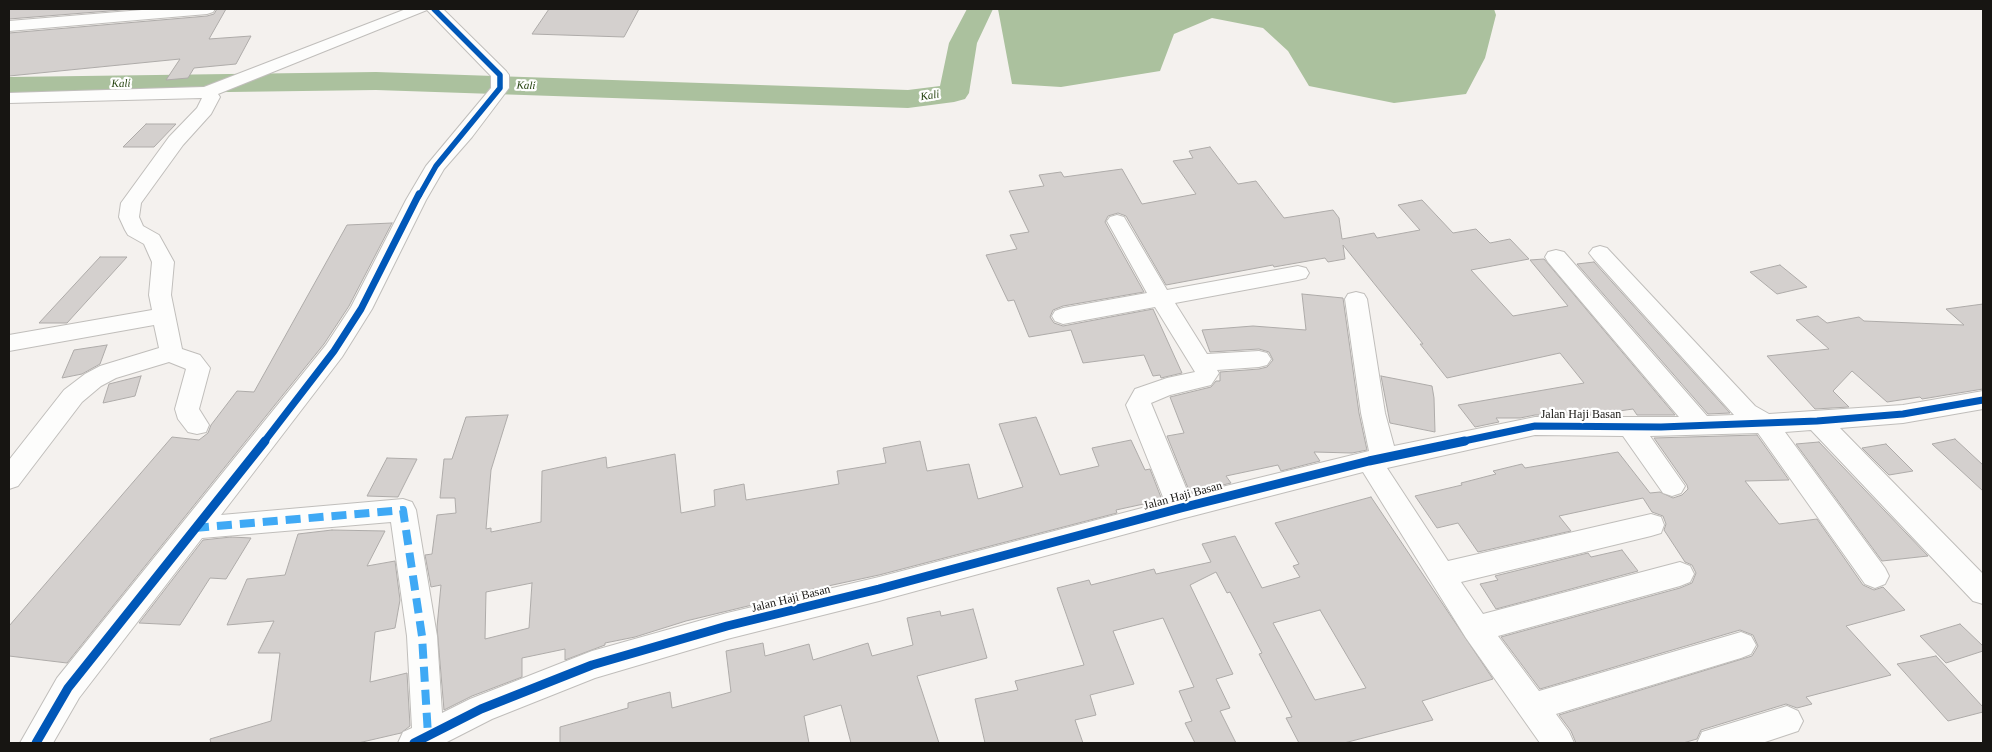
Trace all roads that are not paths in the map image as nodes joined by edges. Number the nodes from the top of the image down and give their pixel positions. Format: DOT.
graph roads {
  1 [pos="207,9"];
  2 [pos="420,9"];
  3 [pos="434,9"];
  4 [pos="9,26"];
  5 [pos="213,90"];
  6 [pos="9,98"];
  7 [pos="1117,222"];
  8 [pos="1600,253"];
  9 [pos="1556,256"];
  10 [pos="1298,273"];
  11 [pos="1161,298"];
  12 [pos="1356,299"];
  13 [pos="164,316"];
  14 [pos="1063,316"];
  15 [pos="9,343"];
  16 [pos="171,353"];
  17 [pos="1258,359"];
  18 [pos="1202,363"];
  19 [pos="1983,400"];
  20 [pos="1817,420"];
  21 [pos="1764,422"];
  22 [pos="197,425"];
  23 [pos="1700,425"];
  24 [pos="1630,427"];
  25 [pos="1376,460"];
  26 [pos="9,479"];
  27 [pos="1672,486"];
  28 [pos="1181,508"];
  29 [pos="1651,525"];
  30 [pos="194,528"];
  31 [pos="1680,574"];
  32 [pos="1441,575"];
  33 [pos="1875,576"];
  34 [pos="1983,592"];
  35 [pos="1476,629"];
  36 [pos="1741,645"];
  37 [pos="1532,707"];
  38 [pos="1787,721"];
  39 [pos="421,739"];
  40 [pos="36,743"];
  41 [pos="1558,743"];
  42 [pos="1713,743"];
  1 -- 4 [label="street"];
  2 -- 5 [label="street"];
  3 -- 30 [label="street"];
  5 -- 6 [label="street"];
  5 -- 13 [label="street"];
  7 -- 11 [label="street"];
  8 -- 21 [label="street"];
  9 -- 23 [label="street"];
  10 -- 11 [label="street"];
  11 -- 14 [label="street"];
  11 -- 18 [label="street"];
  12 -- 25 [label="street"];
  13 -- 15 [label="street"];
  13 -- 16 [label="street"];
  16 -- 22 [label="street"];
  16 -- 26 [label="street"];
  17 -- 18 [label="street"];
  18 -- 28 [label="street"];
  19 -- 20 [label="street, Jalan Haji Basan"];
  20 -- 21 [label="street, Jalan Haji Basan"];
  20 -- 34 [label="street"];
  21 -- 23 [label="street, Jalan Haji Basan"];
  21 -- 33 [label="street"];
  23 -- 24 [label="street, Jalan Haji Basan"];
  24 -- 25 [label="street, Jalan Haji Basan"];
  24 -- 27 [label="street"];
  25 -- 28 [label="street, Jalan Haji Basan"];
  25 -- 32 [label="street"];
  28 -- 39 [label="street, Jalan Haji Basan"];
  29 -- 32 [label="street"];
  30 -- 39 [label="street"];
  30 -- 40 [label="street"];
  31 -- 35 [label="street"];
  32 -- 35 [label="street"];
  35 -- 37 [label="street"];
  36 -- 37 [label="street"];
  37 -- 41 [label="street"];
  38 -- 42 [label="street"];
}
